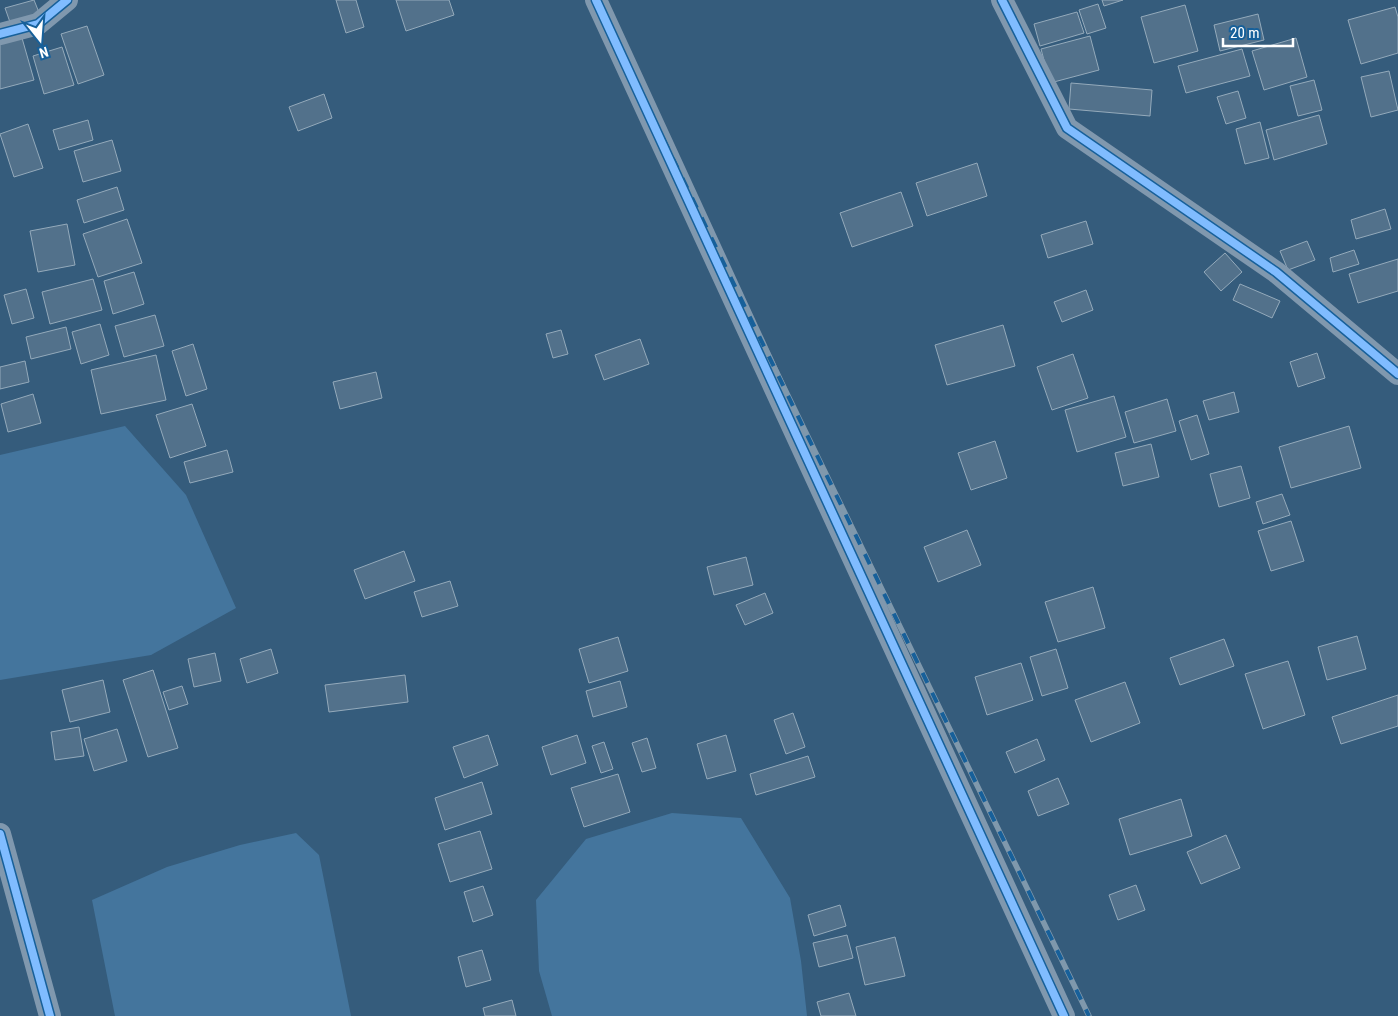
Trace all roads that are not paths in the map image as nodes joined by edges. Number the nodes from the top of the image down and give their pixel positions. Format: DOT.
graph roads {
  1 [pos="67,0"];
  2 [pos="596,0"];
  3 [pos="1002,0"];
  4 [pos="0,34"];
  5 [pos="1398,374"];
  6 [pos="0,834"];
  7 [pos="50,1016"];
  8 [pos="1064,1016"];
  1 -- 4 [label="street"];
  2 -- 8 [label="street"];
  3 -- 5 [label="street"];
  6 -- 7 [label="street"];
}
